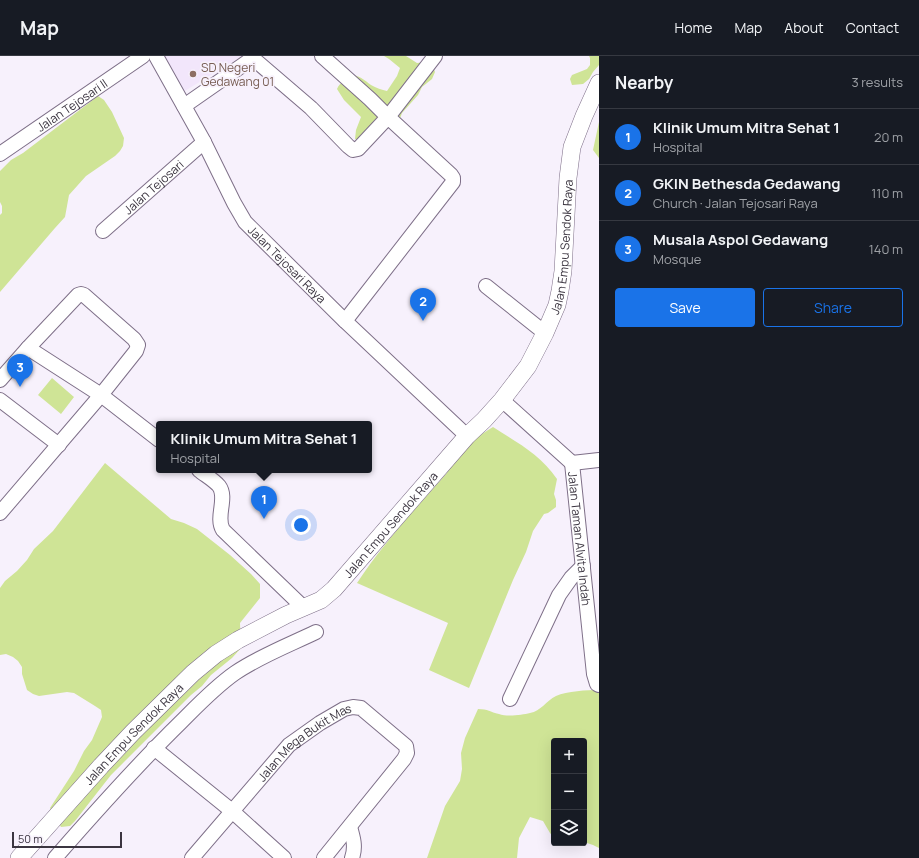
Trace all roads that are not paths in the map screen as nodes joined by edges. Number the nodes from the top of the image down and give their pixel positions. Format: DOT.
graph roads {
  1 [pos="143,56"];
  2 [pos="156,56"];
  3 [pos="322,56"];
  4 [pos="435,56"];
  5 [pos="599,84"];
  6 [pos="184,106"];
  7 [pos="388,117"];
  8 [pos="204,142"];
  9 [pos="0,154"];
  10 [pos="102,231"];
  11 [pos="486,286"];
  12 [pos="345,321"];
  13 [pos="545,333"];
  14 [pos="28,348"];
  15 [pos="0,380"];
  16 [pos="101,395"];
  17 [pos="0,400"];
  18 [pos="502,400"];
  19 [pos="467,436"];
  20 [pos="156,438"];
  21 [pos="59,445"];
  22 [pos="599,460"];
  23 [pos="572,464"];
  24 [pos="203,473"];
  25 [pos="3,504"];
  26 [pos="583,566"];
  27 [pos="304,608"];
  28 [pos="316,632"];
  29 [pos="599,685"];
  30 [pos="510,699"];
  31 [pos="154,748"];
  32 [pos="232,811"];
  33 [pos="350,826"];
  34 [pos="19,858"];
  35 [pos="55,858"];
  36 [pos="192,858"];
  37 [pos="284,858"];
  38 [pos="324,858"];
  39 [pos="352,858"];
  1 -- 9 [label="street, Jalan Tejosari II"];
  2 -- 6 [label="street, Jalan Tejosari Raya"];
  3 -- 7 [label="street"];
  4 -- 7 [label="street"];
  5 -- 13 [label="street, Jalan Empu Sendok Raya"];
  6 -- 7 [label="street"];
  6 -- 8 [label="street, Jalan Tejosari Raya"];
  7 -- 12 [label="street"];
  8 -- 10 [label="street, Jalan Tejosari"];
  8 -- 12 [label="street, Jalan Tejosari Raya"];
  11 -- 13 [label="street"];
  12 -- 19 [label="street, Jalan Tejosari Raya"];
  13 -- 18 [label="street, Jalan Empu Sendok Raya"];
  14 -- 15 [label="street"];
  14 -- 16 [label="street"];
  14 -- 16 [label="street"];
  16 -- 20 [label="street"];
  16 -- 21 [label="street"];
  17 -- 21 [label="street"];
  18 -- 19 [label="street, Jalan Empu Sendok Raya"];
  18 -- 23 [label="street"];
  19 -- 27 [label="street, Jalan Empu Sendok Raya"];
  21 -- 25 [label="street"];
  22 -- 23 [label="street"];
  23 -- 26 [label="street, Jalan Taman Alvita Indah"];
  24 -- 27 [label="street"];
  26 -- 29 [label="street, Jalan Taman Alvita Indah"];
  26 -- 30 [label="street"];
  27 -- 34 [label="street, Jalan Empu Sendok Raya"];
  28 -- 31 [label="street"];
  31 -- 32 [label="street"];
  31 -- 35 [label="street"];
  32 -- 33 [label="street, Jalan Mega Bukit Mas"];
  32 -- 36 [label="street, Jalan Mega Bukit Mas"];
  32 -- 37 [label="street"];
  33 -- 38 [label="street, Jalan Mega Bukit Mas"];
  33 -- 39 [label="street"];
}
